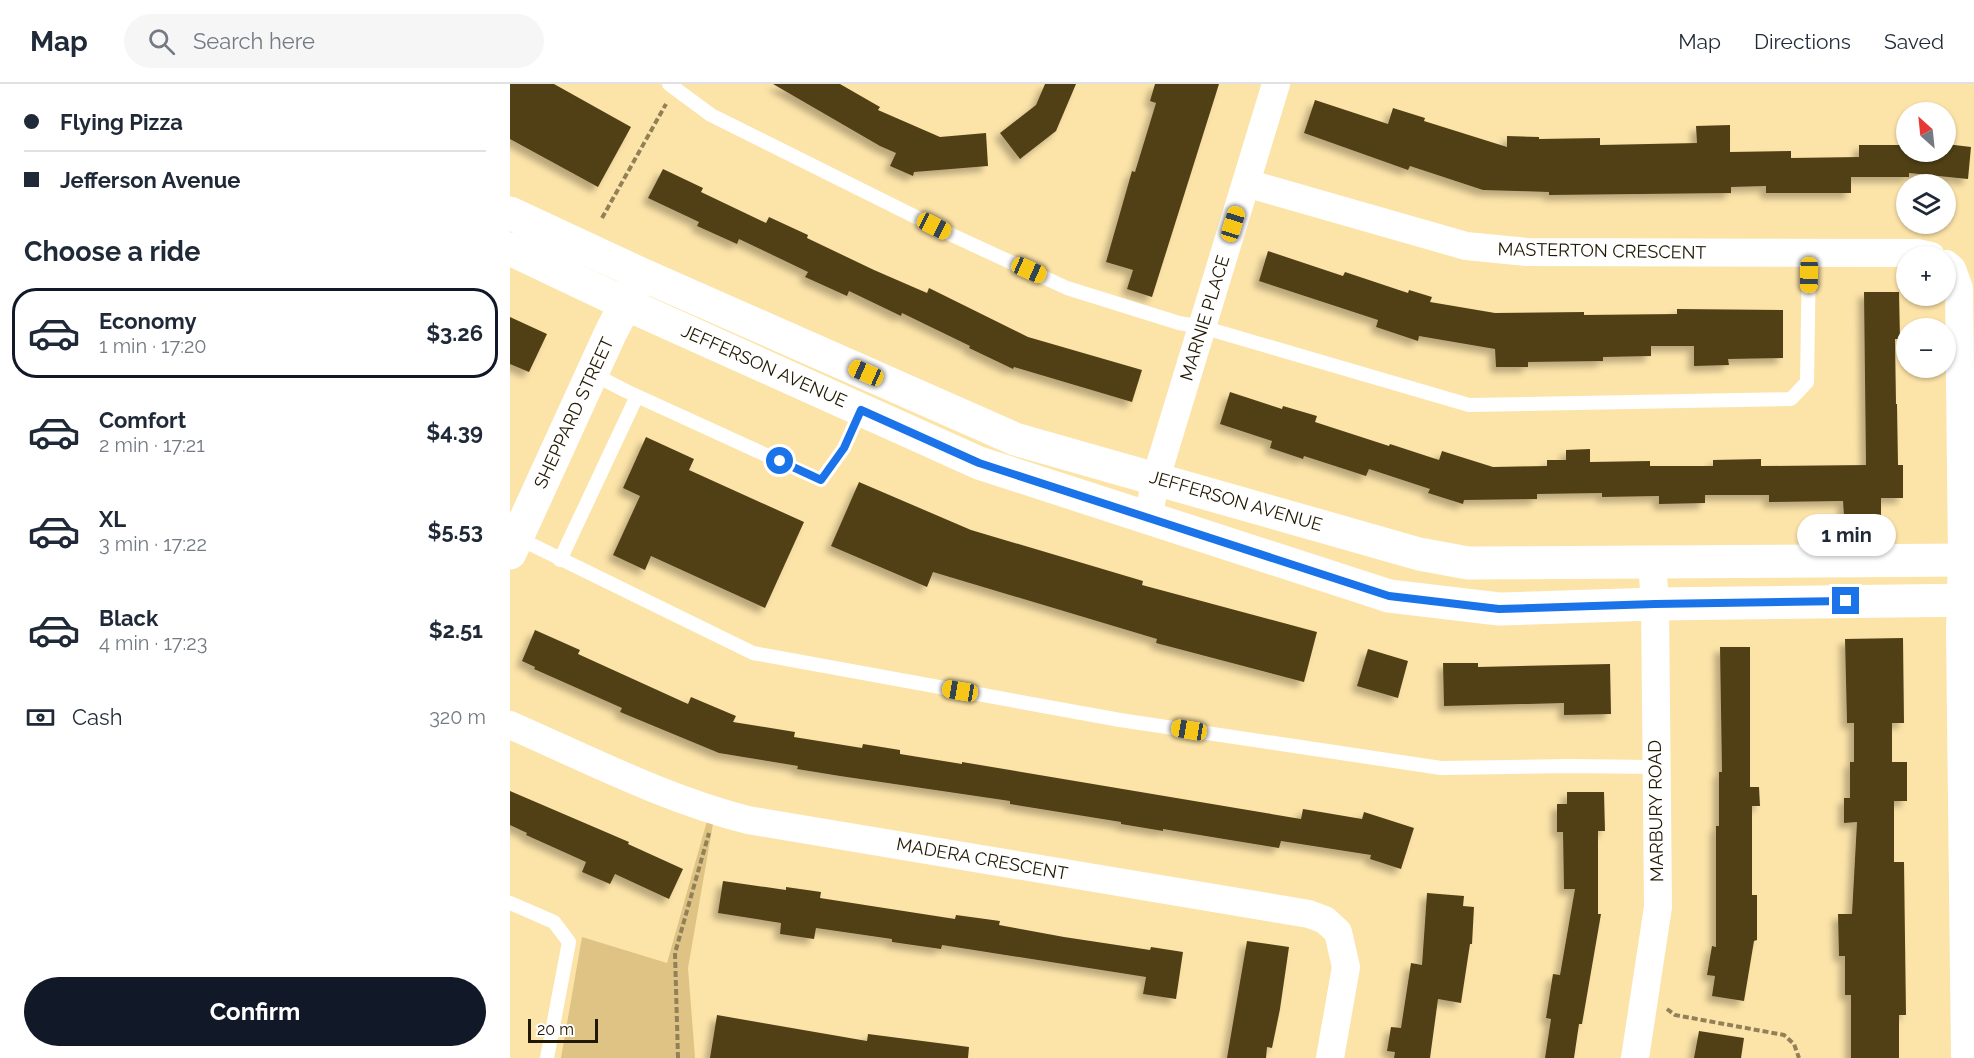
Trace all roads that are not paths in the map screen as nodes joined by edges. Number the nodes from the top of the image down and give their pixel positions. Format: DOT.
graph roads {
  1 [pos="1276,84"];
  2 [pos="672,86"];
  3 [pos="1246,183"];
  4 [pos="510,213"];
  5 [pos="510,249"];
  6 [pos="1896,253"];
  7 [pos="1809,254"];
  8 [pos="640,274"];
  9 [pos="1956,280"];
  10 [pos="626,304"];
  11 [pos="1202,327"];
  12 [pos="593,374"];
  13 [pos="637,396"];
  14 [pos="861,410"];
  15 [pos="1156,478"];
  16 [pos="1148,518"];
  17 [pos="513,545"];
  18 [pos="560,560"];
  19 [pos="1968,560"];
  20 [pos="1652,562"];
  21 [pos="1967,600"];
  22 [pos="1655,604"];
  23 [pos="510,724"];
  24 [pos="1655,767"];
  25 [pos="510,903"];
  26 [pos="547,1058"];
  27 [pos="1330,1058"];
  28 [pos="1635,1058"];
  29 [pos="1965,1058"];
  1 -- 3 [label="street, MARNIE PLACE"];
  2 -- 11 [label="lane"];
  3 -- 7 [label="street, MASTERTON CRESCENT"];
  3 -- 11 [label="street, MARNIE PLACE"];
  4 -- 8 [label="street, JEFFERSON AVENUE"];
  5 -- 10 [label="street, JEFFERSON AVENUE"];
  6 -- 7 [label="street, MASTERTON CRESCENT"];
  7 -- 11 [label="lane"];
  8 -- 10 [label="street, SHEPPARD STREET"];
  8 -- 15 [label="street, JEFFERSON AVENUE"];
  9 -- 19 [label="street"];
  10 -- 12 [label="street, SHEPPARD STREET"];
  10 -- 14 [label="street, JEFFERSON AVENUE"];
  11 -- 15 [label="street, MARNIE PLACE"];
  12 -- 13 [label="lane"];
  12 -- 17 [label="street, SHEPPARD STREET"];
  13 -- 14 [label="lane"];
  13 -- 18 [label="lane"];
  14 -- 16 [label="street, JEFFERSON AVENUE"];
  15 -- 16 [label="street, MARNIE PLACE"];
  15 -- 20 [label="street, JEFFERSON AVENUE"];
  16 -- 22 [label="street, JEFFERSON AVENUE"];
  17 -- 18 [label="lane"];
  18 -- 24 [label="lane"];
  19 -- 20 [label="street, JEFFERSON AVENUE"];
  19 -- 21 [label="street"];
  20 -- 22 [label="street, MARBURY ROAD"];
  21 -- 22 [label="street, JEFFERSON AVENUE"];
  21 -- 29 [label="street"];
  22 -- 24 [label="street, MARBURY ROAD"];
  23 -- 27 [label="street, MADERA CRESCENT"];
  24 -- 28 [label="street, MARBURY ROAD"];
  25 -- 26 [label="lane"];
}
